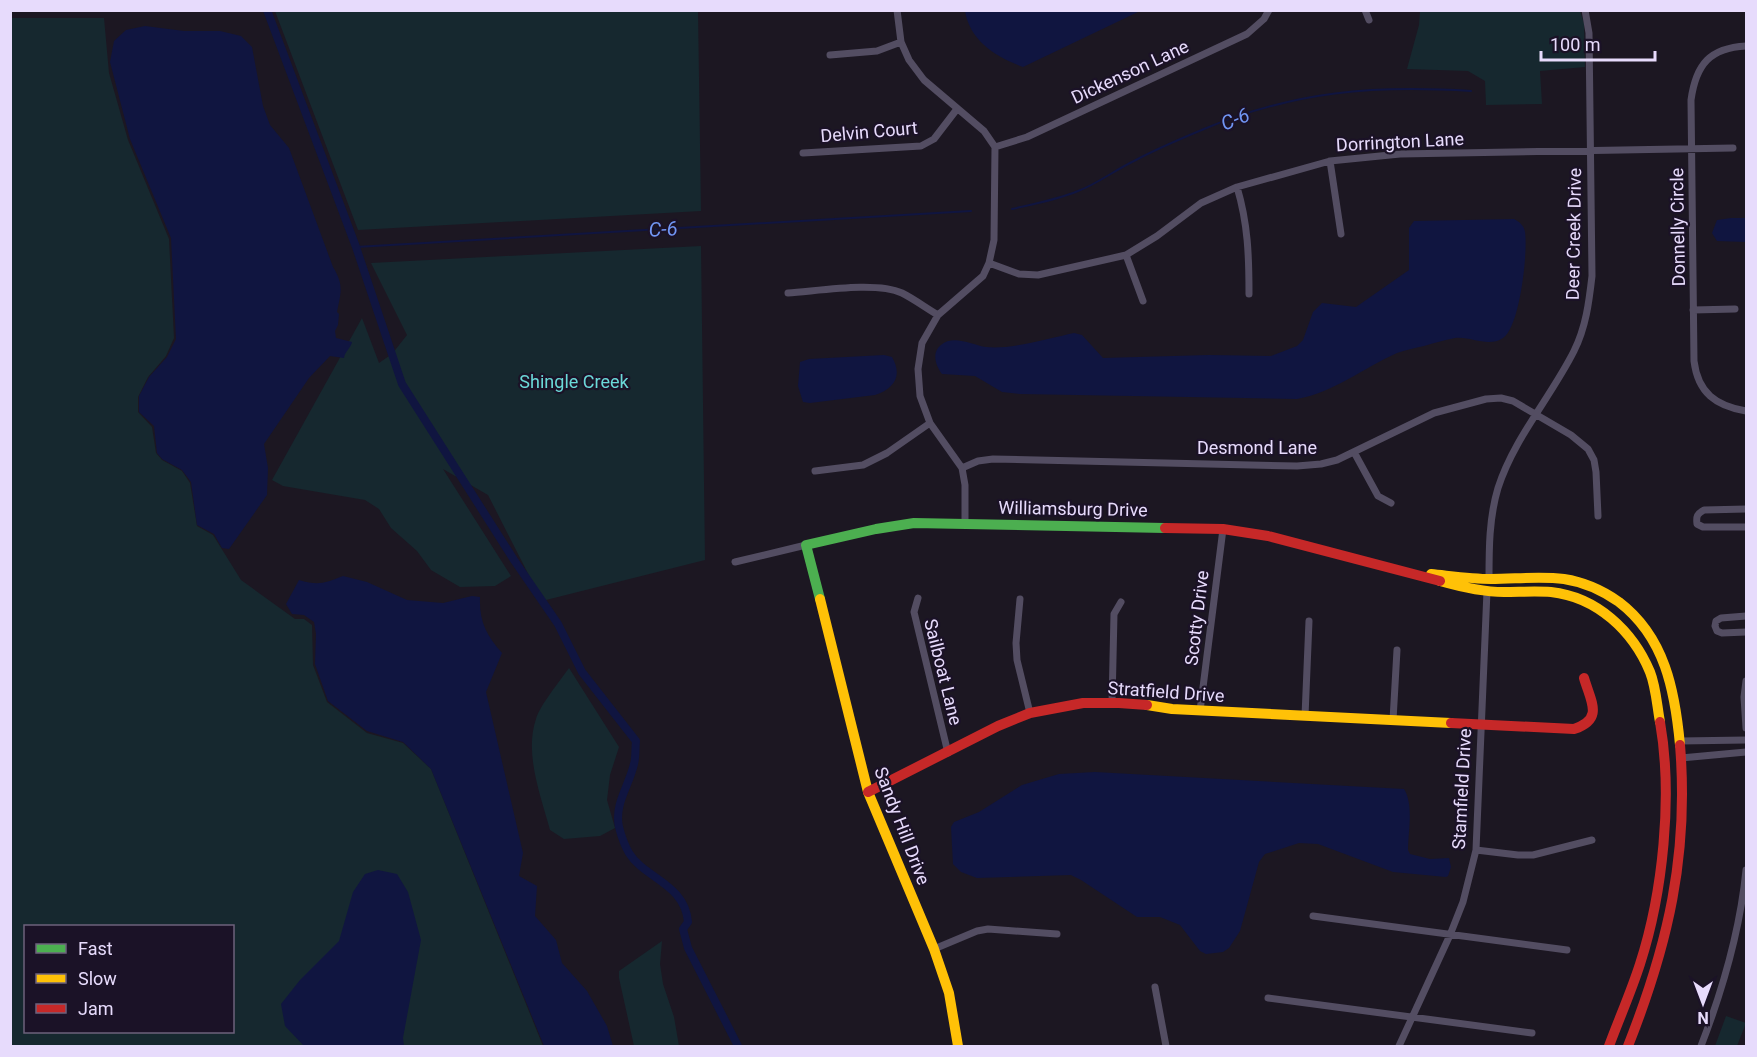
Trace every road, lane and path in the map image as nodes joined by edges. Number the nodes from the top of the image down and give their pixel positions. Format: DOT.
graph roads {
  1 [pos="897,10"];
  2 [pos="1269,10"];
  3 [pos="1365,10"];
  4 [pos="1585,10"];
  5 [pos="1369,20"];
  6 [pos="901,42"];
  7 [pos="1746,46"];
  8 [pos="830,55"];
  9 [pos="957,109"];
  10 [pos="994,147"];
  11 [pos="1734,148"];
  12 [pos="1692,150"];
  13 [pos="1590,152"];
  14 [pos="803,153"];
  15 [pos="1330,161"];
  16 [pos="1237,187"];
  17 [pos="1341,234"];
  18 [pos="1126,255"];
  19 [pos="989,263"];
  20 [pos="788,293"];
  21 [pos="1249,294"];
  22 [pos="1143,301"];
  23 [pos="1736,309"];
  24 [pos="1693,310"];
  25 [pos="938,315"];
  26 [pos="1746,411"];
  27 [pos="1536,415"];
  28 [pos="930,423"];
  29 [pos="1354,452"];
  30 [pos="962,468"];
  31 [pos="815,471"];
  32 [pos="1391,503"];
  33 [pos="1746,509"];
  34 [pos="1598,516"];
  35 [pos="965,523"];
  36 [pos="1746,527"];
  37 [pos="1223,529"];
  38 [pos="806,545"];
  39 [pos="735,562"];
  40 [pos="1488,585"];
  41 [pos="918,598"];
  42 [pos="1020,599"];
  43 [pos="1121,602"];
  44 [pos="1746,616"];
  45 [pos="1309,621"];
  46 [pos="1746,632"];
  47 [pos="1397,650"];
  48 [pos="1584,678"];
  49 [pos="1746,681"];
  50 [pos="1112,703"];
  51 [pos="1200,711"];
  52 [pos="1030,713"];
  53 [pos="1305,717"];
  54 [pos="1393,720"];
  55 [pos="1481,725"];
  56 [pos="1746,728"];
  57 [pos="1746,740"];
  58 [pos="1680,741"];
  59 [pos="948,753"];
  60 [pos="1746,753"];
  61 [pos="1681,758"];
  62 [pos="868,792"];
  63 [pos="1592,840"];
  64 [pos="1476,850"];
  65 [pos="1746,870"];
  66 [pos="1313,916"];
  67 [pos="1057,934"];
  68 [pos="1450,935"];
  69 [pos="934,949"];
  70 [pos="1567,950"];
  71 [pos="1155,987"];
  72 [pos="1268,998"];
  73 [pos="1412,1018"];
  74 [pos="1532,1033"];
  75 [pos="958,1047"];
  76 [pos="1166,1047"];
  77 [pos="1399,1047"];
  78 [pos="1609,1047"];
  79 [pos="1628,1047"];
  80 [pos="1701,1047"];
  1 -- 6 [label="street"];
  2 -- 10 [label="street, Dickenson Lane"];
  3 -- 5 [label="street"];
  4 -- 13 [label="street, Deer Creek Drive"];
  6 -- 8 [label="street"];
  6 -- 9 [label="street"];
  7 -- 12 [label="street, Donnelly Circle"];
  9 -- 10 [label="street"];
  9 -- 14 [label="street, Delvin Court"];
  10 -- 19 [label="street"];
  11 -- 12 [label="street, Dorrington Lane"];
  12 -- 13 [label="street, Dorrington Lane"];
  12 -- 24 [label="street, Donnelly Circle"];
  13 -- 15 [label="street, Dorrington Lane"];
  13 -- 27 [label="street, Deer Creek Drive"];
  15 -- 16 [label="street, Dorrington Lane"];
  15 -- 17 [label="street"];
  16 -- 18 [label="street, Dorrington Lane"];
  16 -- 21 [label="street"];
  18 -- 19 [label="street, Dorrington Lane"];
  18 -- 22 [label="street"];
  19 -- 25 [label="street"];
  20 -- 25 [label="street"];
  23 -- 24 [label="street"];
  24 -- 26 [label="street, Donnelly Circle"];
  25 -- 28 [label="street"];
  27 -- 29 [label="street, Desmond Lane"];
  27 -- 34 [label="street, Desmond Lane"];
  27 -- 40 [label="street, Deer Creek Drive"];
  28 -- 30 [label="street"];
  28 -- 31 [label="street"];
  29 -- 30 [label="street, Desmond Lane"];
  29 -- 32 [label="street"];
  30 -- 35 [label="street"];
  33 -- 36 [label="street"];
  35 -- 37 [label="street, Williamsburg Drive"];
  35 -- 38 [label="street, Williamsburg Drive"];
  37 -- 40 [label="street, Williamsburg Drive"];
  37 -- 51 [label="street, Scotty Drive"];
  38 -- 39 [label="street, Williamsburg Drive"];
  38 -- 62 [label="street, Sandy Hill Drive"];
  40 -- 55 [label="street, Stamfield Drive"];
  40 -- 58 [label="street"];
  40 -- 78 [label="street"];
  41 -- 59 [label="street, Sailboat Lane"];
  42 -- 52 [label="street"];
  43 -- 50 [label="street"];
  44 -- 46 [label="street"];
  45 -- 53 [label="street"];
  47 -- 54 [label="street"];
  48 -- 55 [label="street, Stratfield Drive"];
  49 -- 56 [label="street"];
  50 -- 51 [label="street, Stratfield Drive"];
  50 -- 52 [label="street, Stratfield Drive"];
  51 -- 53 [label="street, Stratfield Drive"];
  52 -- 59 [label="street, Stratfield Drive"];
  53 -- 54 [label="street, Stratfield Drive"];
  54 -- 55 [label="street, Stratfield Drive"];
  55 -- 64 [label="street, Stamfield Drive"];
  57 -- 58 [label="street"];
  58 -- 61 [label="street"];
  59 -- 62 [label="street, Stratfield Drive"];
  60 -- 61 [label="street"];
  61 -- 79 [label="street"];
  62 -- 69 [label="street, Sandy Hill Drive"];
  63 -- 64 [label="street"];
  64 -- 68 [label="street, Stamfield Drive"];
  65 -- 80 [label="street"];
  66 -- 68 [label="street"];
  67 -- 69 [label="street"];
  68 -- 70 [label="street"];
  68 -- 73 [label="street, Stamfield Drive"];
  69 -- 75 [label="street, Sandy Hill Drive"];
  71 -- 76 [label="street"];
  72 -- 73 [label="street"];
  73 -- 74 [label="street"];
  73 -- 77 [label="street, Stamfield Drive"];
}
